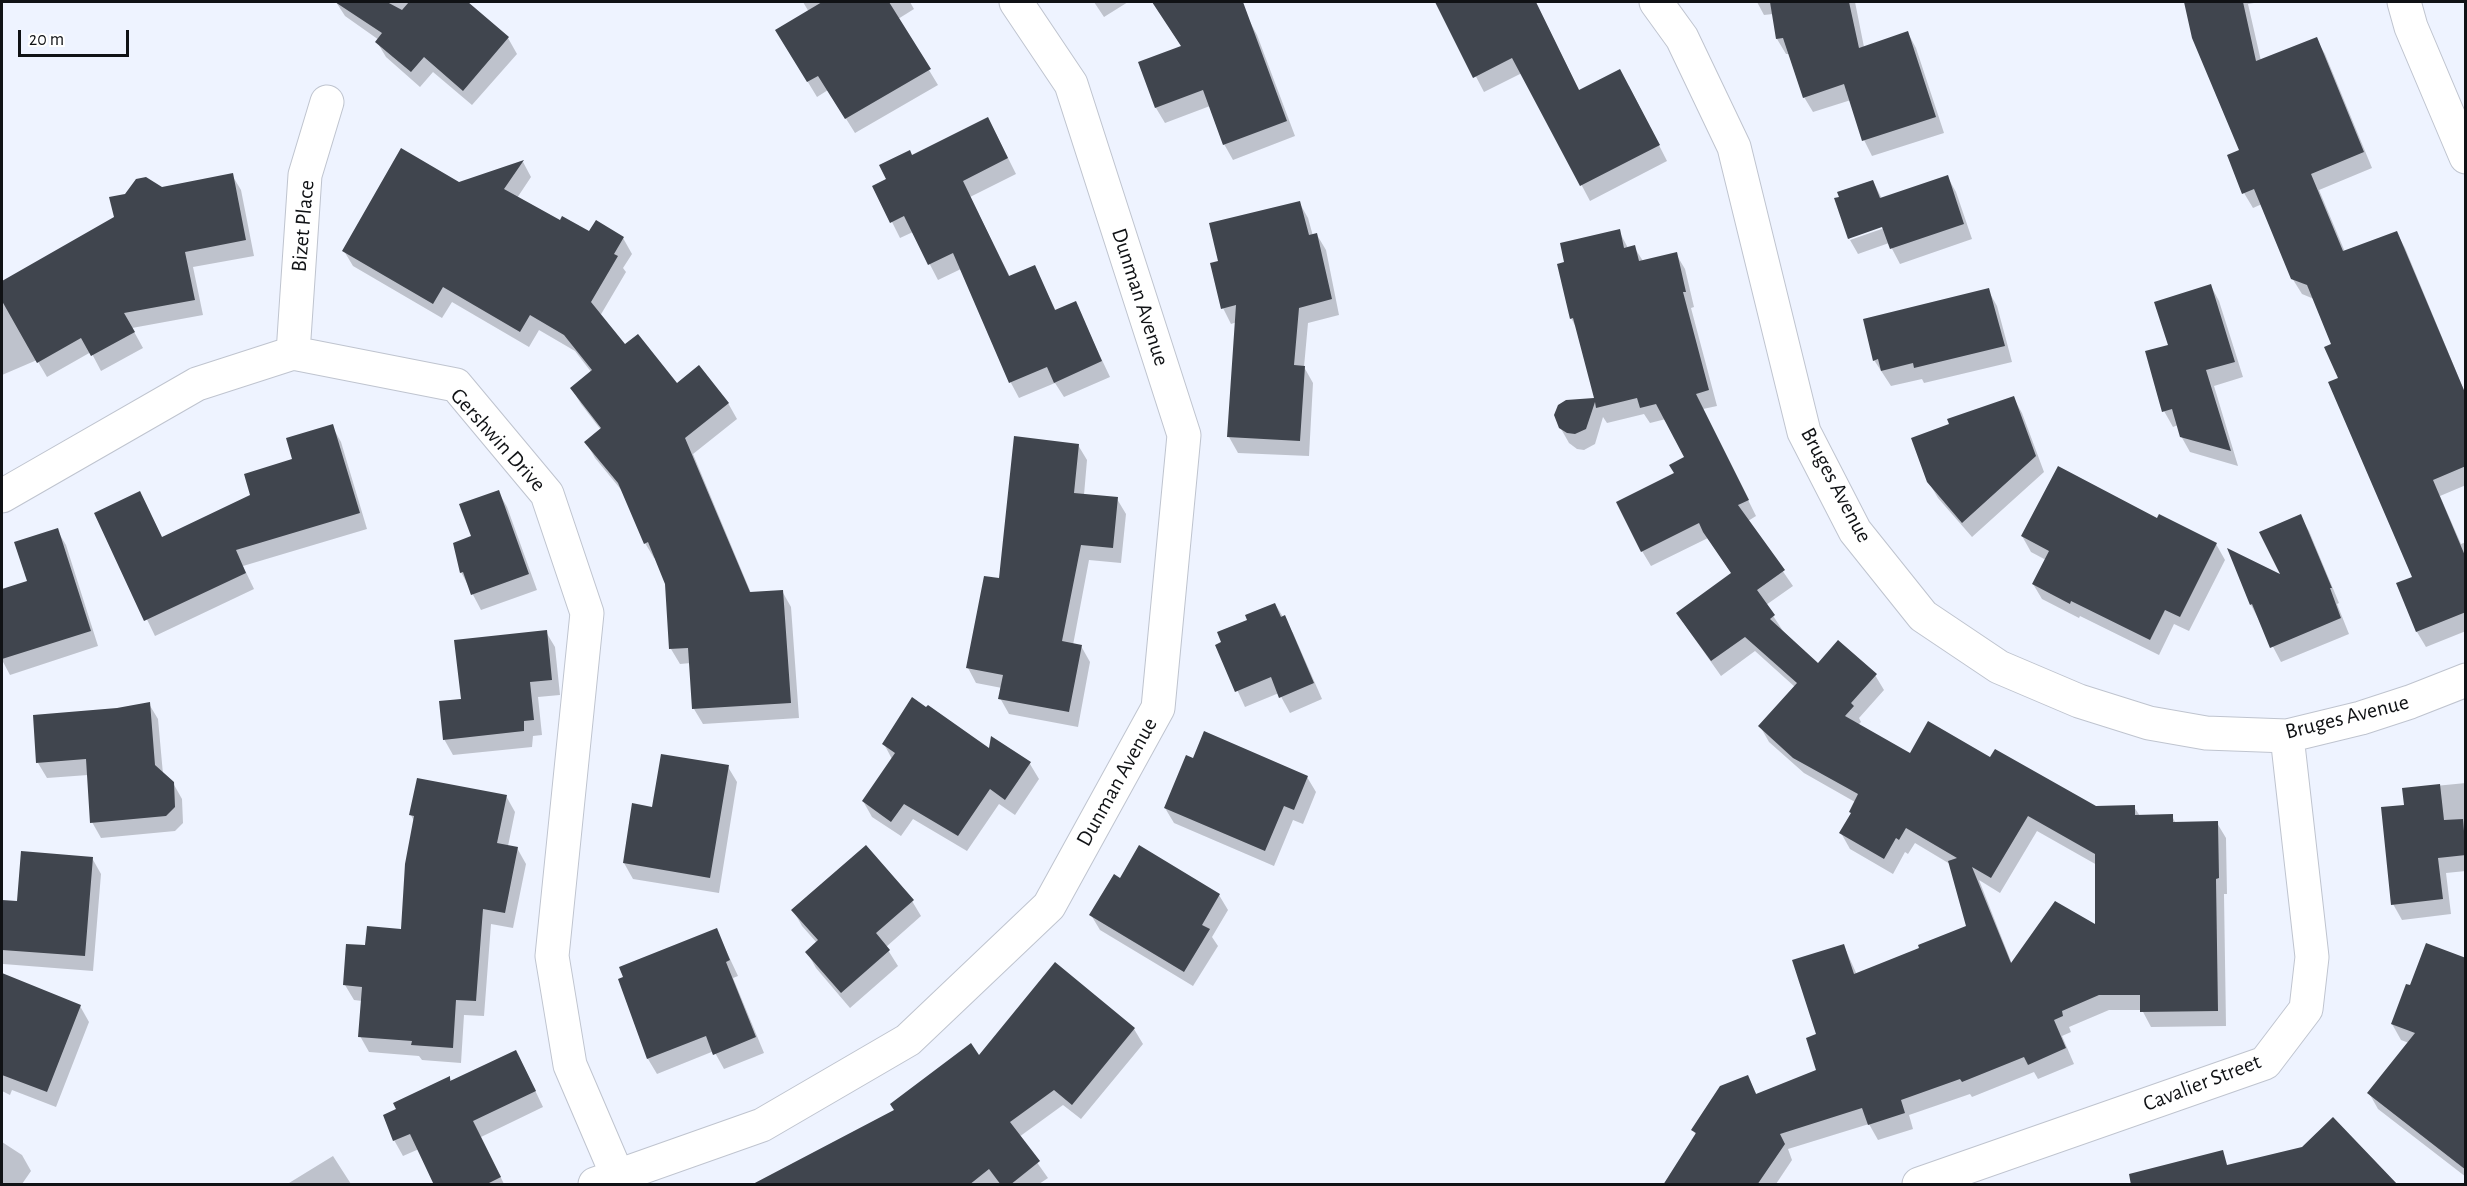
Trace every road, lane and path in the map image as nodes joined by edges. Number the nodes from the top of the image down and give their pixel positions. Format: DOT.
graph roads {
  1 [pos="1016,2"];
  2 [pos="1656,2"];
  3 [pos="2404,2"];
  4 [pos="327,102"];
  5 [pos="2466,157"];
  6 [pos="293,353"];
  7 [pos="2,496"];
  8 [pos="2466,680"];
  9 [pos="2287,736"];
  10 [pos="607,1181"];
  11 [pos="1919,1185"];
  1 -- 10 [label="street, Dunman Avenue"];
  2 -- 9 [label="street, Bruges Avenue"];
  3 -- 5 [label="street"];
  4 -- 6 [label="street, Bizet Place"];
  6 -- 7 [label="street, Gershwin Drive"];
  6 -- 10 [label="street, Gershwin Drive"];
  8 -- 9 [label="street, Bruges Avenue"];
  9 -- 11 [label="street, Cavalier Street"];
}
